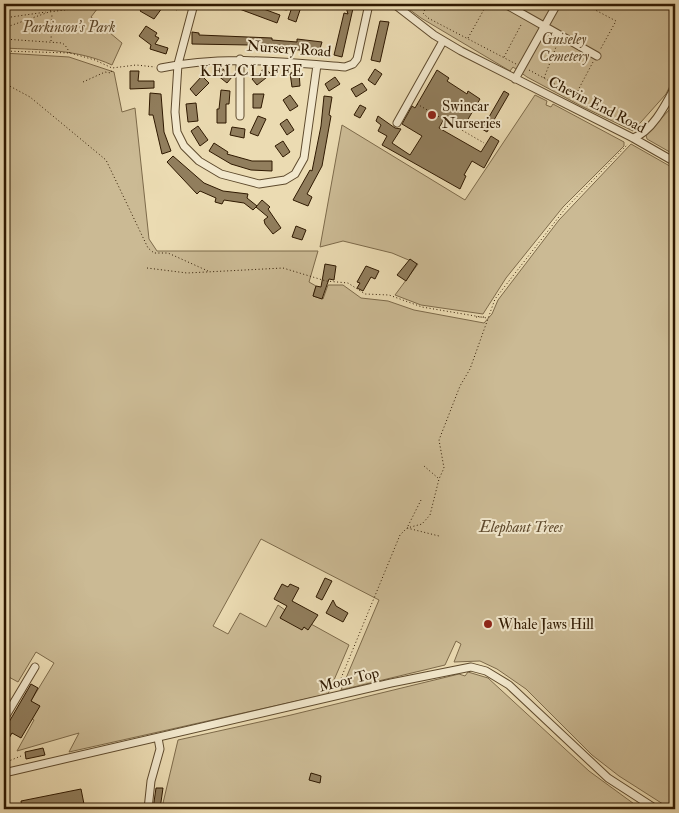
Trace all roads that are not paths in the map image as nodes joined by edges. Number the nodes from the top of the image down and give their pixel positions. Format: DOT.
graph roads {
  1 [pos="194,4"];
  2 [pos="369,4"];
  3 [pos="394,4"];
  4 [pos="504,4"];
  5 [pos="557,4"];
  6 [pos="545,26"];
  7 [pos="443,40"];
  8 [pos="596,56"];
  9 [pos="240,59"];
  10 [pos="178,64"];
  11 [pos="317,65"];
  12 [pos="161,68"];
  13 [pos="515,79"];
  14 [pos="675,87"];
  15 [pos="240,116"];
  16 [pos="396,124"];
  17 [pos="633,138"];
  18 [pos="675,162"];
  19 [pos="35,667"];
  20 [pos="4,719"];
  21 [pos="158,738"];
  22 [pos="4,773"];
  23 [pos="148,809"];
  24 [pos="656,809"];
  1 -- 10 [label="street"];
  2 -- 11 [label="street, Nursery Road"];
  3 -- 7 [label="street, Chevin End Road"];
  4 -- 6 [label="street"];
  5 -- 6 [label="street"];
  6 -- 8 [label="street"];
  6 -- 13 [label="street"];
  7 -- 13 [label="street, Chevin End Road"];
  7 -- 16 [label="street"];
  9 -- 10 [label="street, Nursery Road"];
  9 -- 11 [label="street, Nursery Road"];
  9 -- 15 [label="street"];
  10 -- 11 [label="street"];
  10 -- 12 [label="street, Nursery Road"];
  13 -- 17 [label="street, Chevin End Road"];
  14 -- 17 [label="street"];
  17 -- 18 [label="street, Chevin End Road"];
  19 -- 20 [label="street"];
  21 -- 22 [label="street, Moor Top"];
  21 -- 23 [label="street"];
  21 -- 24 [label="street, Moor Top"];
}
